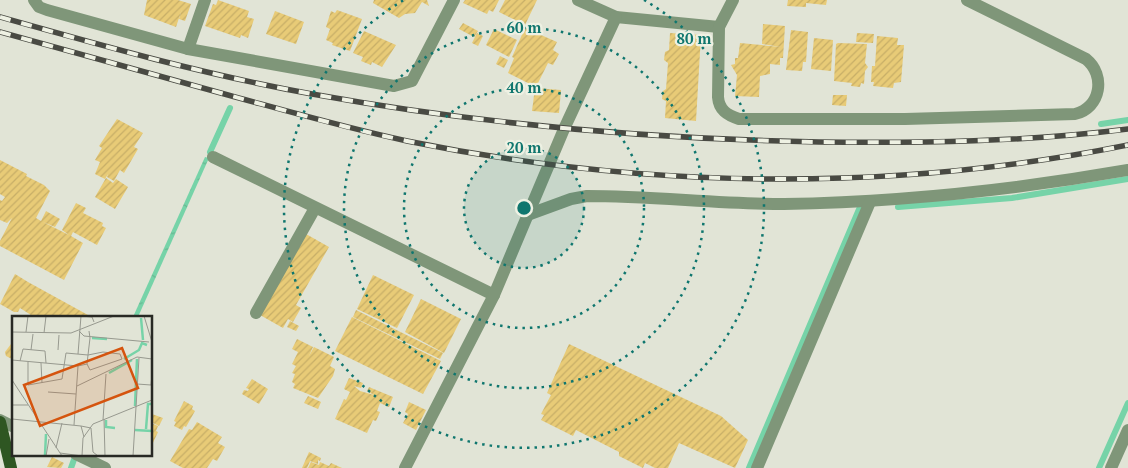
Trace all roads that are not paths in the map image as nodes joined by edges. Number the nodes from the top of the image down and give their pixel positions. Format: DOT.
graph roads {
  1 [pos="34,0"];
  2 [pos="205,0"];
  3 [pos="454,0"];
  4 [pos="578,0"];
  5 [pos="733,0"];
  6 [pos="967,0"];
  7 [pos="616,17"];
  8 [pos="719,27"];
  9 [pos="188,48"];
  10 [pos="213,157"];
  11 [pos="1128,170"];
  12 [pos="870,202"];
  13 [pos="315,208"];
  14 [pos="530,214"];
  15 [pos="494,295"];
  16 [pos="256,313"];
  17 [pos="0,421"];
  18 [pos="12,426"];
  19 [pos="1128,430"];
  20 [pos="80,456"];
  21 [pos="11,468"];
  22 [pos="105,468"];
  23 [pos="405,468"];
  24 [pos="757,468"];
  25 [pos="1111,468"];
  1 -- 9 [label="street"];
  2 -- 9 [label="street"];
  3 -- 9 [label="street"];
  4 -- 7 [label="street"];
  5 -- 8 [label="street"];
  6 -- 8 [label="street"];
  7 -- 8 [label="street"];
  7 -- 14 [label="street"];
  10 -- 13 [label="street"];
  11 -- 12 [label="street"];
  12 -- 14 [label="street"];
  12 -- 24 [label="street"];
  13 -- 15 [label="street"];
  13 -- 16 [label="street"];
  14 -- 15 [label="street"];
  15 -- 23 [label="street"];
  17 -- 18 [label="street"];
  17 -- 21 [label="main road"];
  19 -- 25 [label="street"];
  20 -- 22 [label="street"];
}
